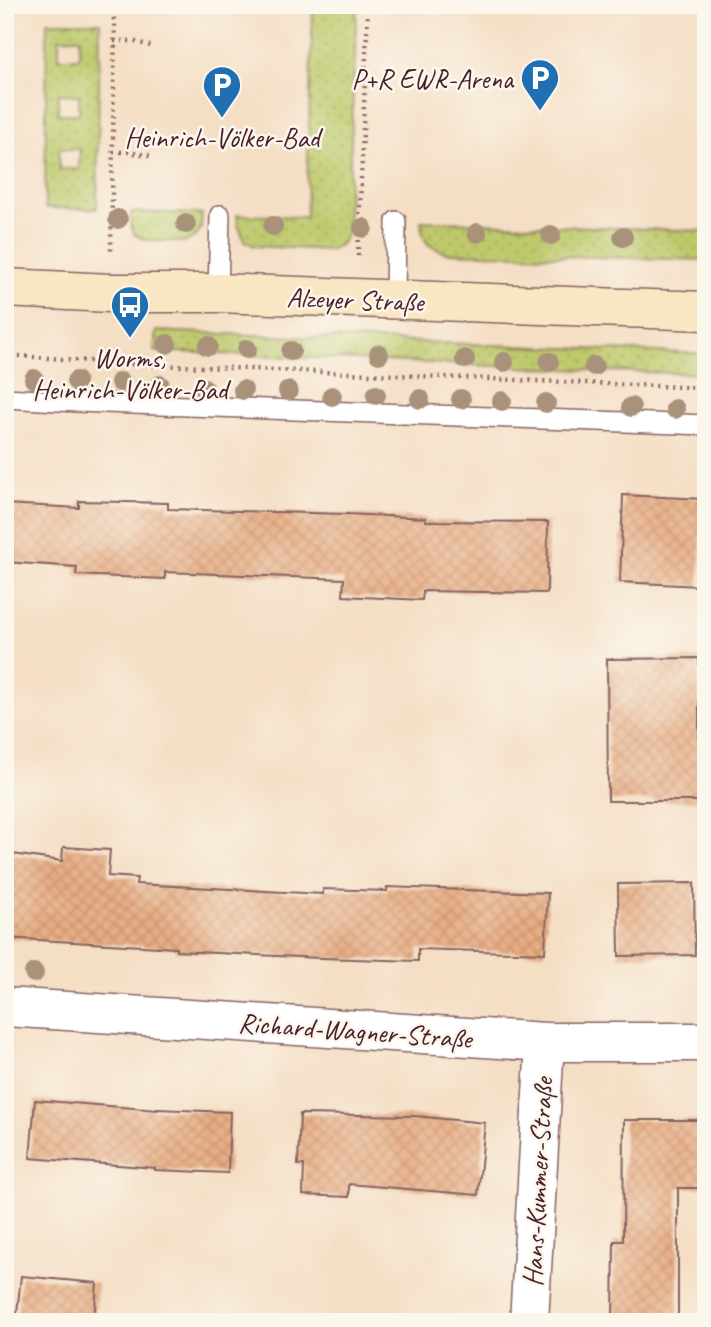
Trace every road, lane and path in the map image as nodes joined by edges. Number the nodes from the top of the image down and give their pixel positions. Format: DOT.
graph roads {
  1 [pos="108,5"];
  2 [pos="368,5"];
  3 [pos="114,41"];
  4 [pos="154,47"];
  5 [pos="113,152"];
  6 [pos="151,156"];
  7 [pos="220,215"];
  8 [pos="396,221"];
  9 [pos="5,288"];
  10 [pos="111,293"];
  11 [pos="218,293"];
  12 [pos="356,299"];
  13 [pos="395,300"];
  14 [pos="706,311"];
  15 [pos="5,355"];
  16 [pos="706,388"];
  17 [pos="5,398"];
  18 [pos="706,425"];
  19 [pos="5,1007"];
  20 [pos="545,1042"];
  21 [pos="706,1042"];
  22 [pos="529,1322"];
  1 -- 3 [label="path"];
  2 -- 12 [label="path"];
  3 -- 4 [label="path"];
  3 -- 5 [label="path"];
  5 -- 6 [label="path"];
  5 -- 10 [label="path"];
  7 -- 11 [label="lane"];
  8 -- 13 [label="lane"];
  9 -- 10 [label="street, Alzeyer Straße"];
  10 -- 11 [label="street, Alzeyer Straße"];
  11 -- 12 [label="street, Alzeyer Straße"];
  12 -- 13 [label="street, Alzeyer Straße"];
  13 -- 14 [label="street, Alzeyer Straße"];
  15 -- 16 [label="path"];
  17 -- 18 [label="lane"];
  19 -- 20 [label="street, Richard-Wagner-Straße"];
  20 -- 21 [label="street, Richard-Wagner-Straße"];
  20 -- 22 [label="street, Hans-Kummer-Straße"];
}
